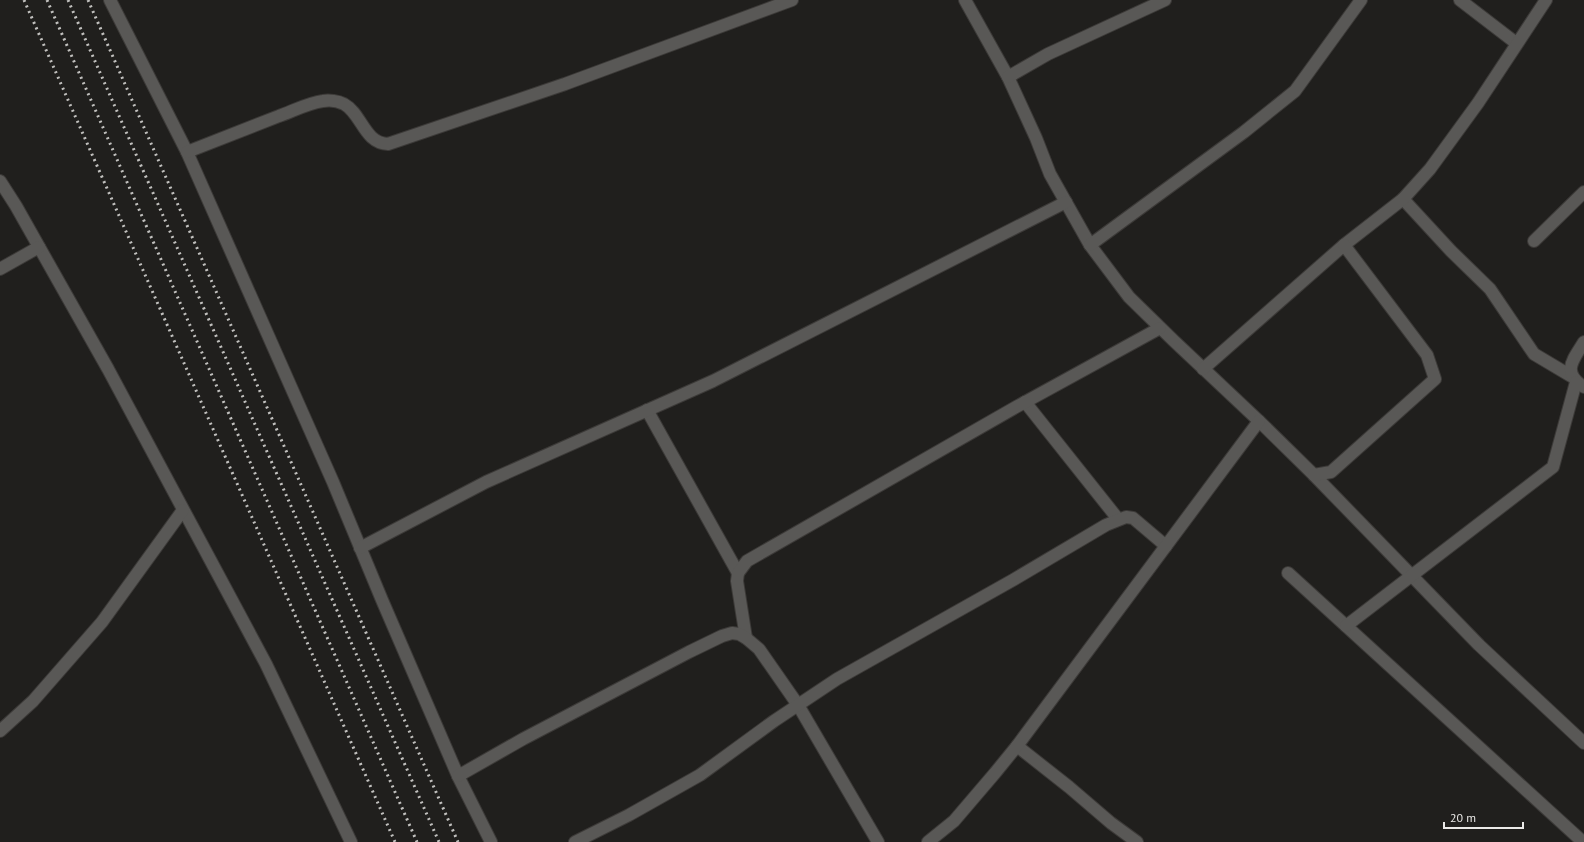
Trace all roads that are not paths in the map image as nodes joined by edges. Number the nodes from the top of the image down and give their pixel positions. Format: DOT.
graph roads {
  1 [pos="110,0"];
  2 [pos="792,0"];
  3 [pos="965,0"];
  4 [pos="1165,0"];
  5 [pos="1361,0"];
  6 [pos="1460,0"];
  7 [pos="1546,0"];
  8 [pos="1516,43"];
  9 [pos="1008,77"];
  10 [pos="187,152"];
  11 [pos="0,181"];
  12 [pos="1584,192"];
  13 [pos="1403,199"];
  14 [pos="1066,202"];
  15 [pos="1534,241"];
  16 [pos="1090,245"];
  17 [pos="1344,245"];
  18 [pos="40,247"];
  19 [pos="0,269"];
  20 [pos="1160,328"];
  21 [pos="1584,342"];
  22 [pos="1203,369"];
  23 [pos="1577,382"];
  24 [pos="1025,402"];
  25 [pos="647,410"];
  26 [pos="1259,421"];
  27 [pos="1314,475"];
  28 [pos="183,510"];
  29 [pos="1118,519"];
  30 [pos="1166,546"];
  31 [pos="360,548"];
  32 [pos="738,573"];
  33 [pos="1288,573"];
  34 [pos="1412,576"];
  35 [pos="1346,626"];
  36 [pos="746,638"];
  37 [pos="798,705"];
  38 [pos="0,731"];
  39 [pos="1584,743"];
  40 [pos="1017,746"];
  41 [pos="458,776"];
  42 [pos="351,842"];
  43 [pos="491,842"];
  44 [pos="575,842"];
  45 [pos="878,842"];
  46 [pos="928,842"];
  47 [pos="1137,842"];
  48 [pos="1583,842"];
  1 -- 10 [label="street"];
  2 -- 10 [label="street"];
  3 -- 9 [label="street"];
  4 -- 9 [label="street"];
  5 -- 16 [label="street"];
  6 -- 8 [label="street"];
  7 -- 8 [label="street"];
  8 -- 13 [label="street"];
  9 -- 14 [label="street"];
  10 -- 31 [label="street"];
  11 -- 18 [label="street"];
  12 -- 15 [label="street"];
  13 -- 17 [label="street"];
  13 -- 23 [label="street"];
  14 -- 16 [label="street"];
  14 -- 25 [label="street"];
  16 -- 20 [label="street"];
  17 -- 22 [label="street"];
  17 -- 27 [label="street"];
  18 -- 19 [label="street"];
  18 -- 28 [label="street"];
  20 -- 22 [label="street"];
  20 -- 24 [label="street"];
  21 -- 23 [label="street"];
  22 -- 26 [label="street"];
  23 -- 34 [label="street"];
  24 -- 29 [label="street"];
  24 -- 32 [label="street"];
  25 -- 31 [label="street"];
  25 -- 32 [label="street"];
  26 -- 27 [label="street"];
  26 -- 30 [label="street"];
  27 -- 34 [label="street"];
  28 -- 38 [label="street"];
  28 -- 42 [label="street"];
  29 -- 30 [label="street"];
  29 -- 37 [label="street"];
  30 -- 40 [label="street"];
  31 -- 41 [label="street"];
  32 -- 36 [label="street"];
  33 -- 35 [label="street"];
  34 -- 35 [label="street"];
  34 -- 39 [label="street"];
  35 -- 48 [label="street"];
  36 -- 37 [label="street"];
  36 -- 41 [label="street"];
  37 -- 44 [label="street"];
  37 -- 45 [label="street"];
  40 -- 46 [label="street"];
  40 -- 47 [label="street"];
  41 -- 43 [label="street"];
}
